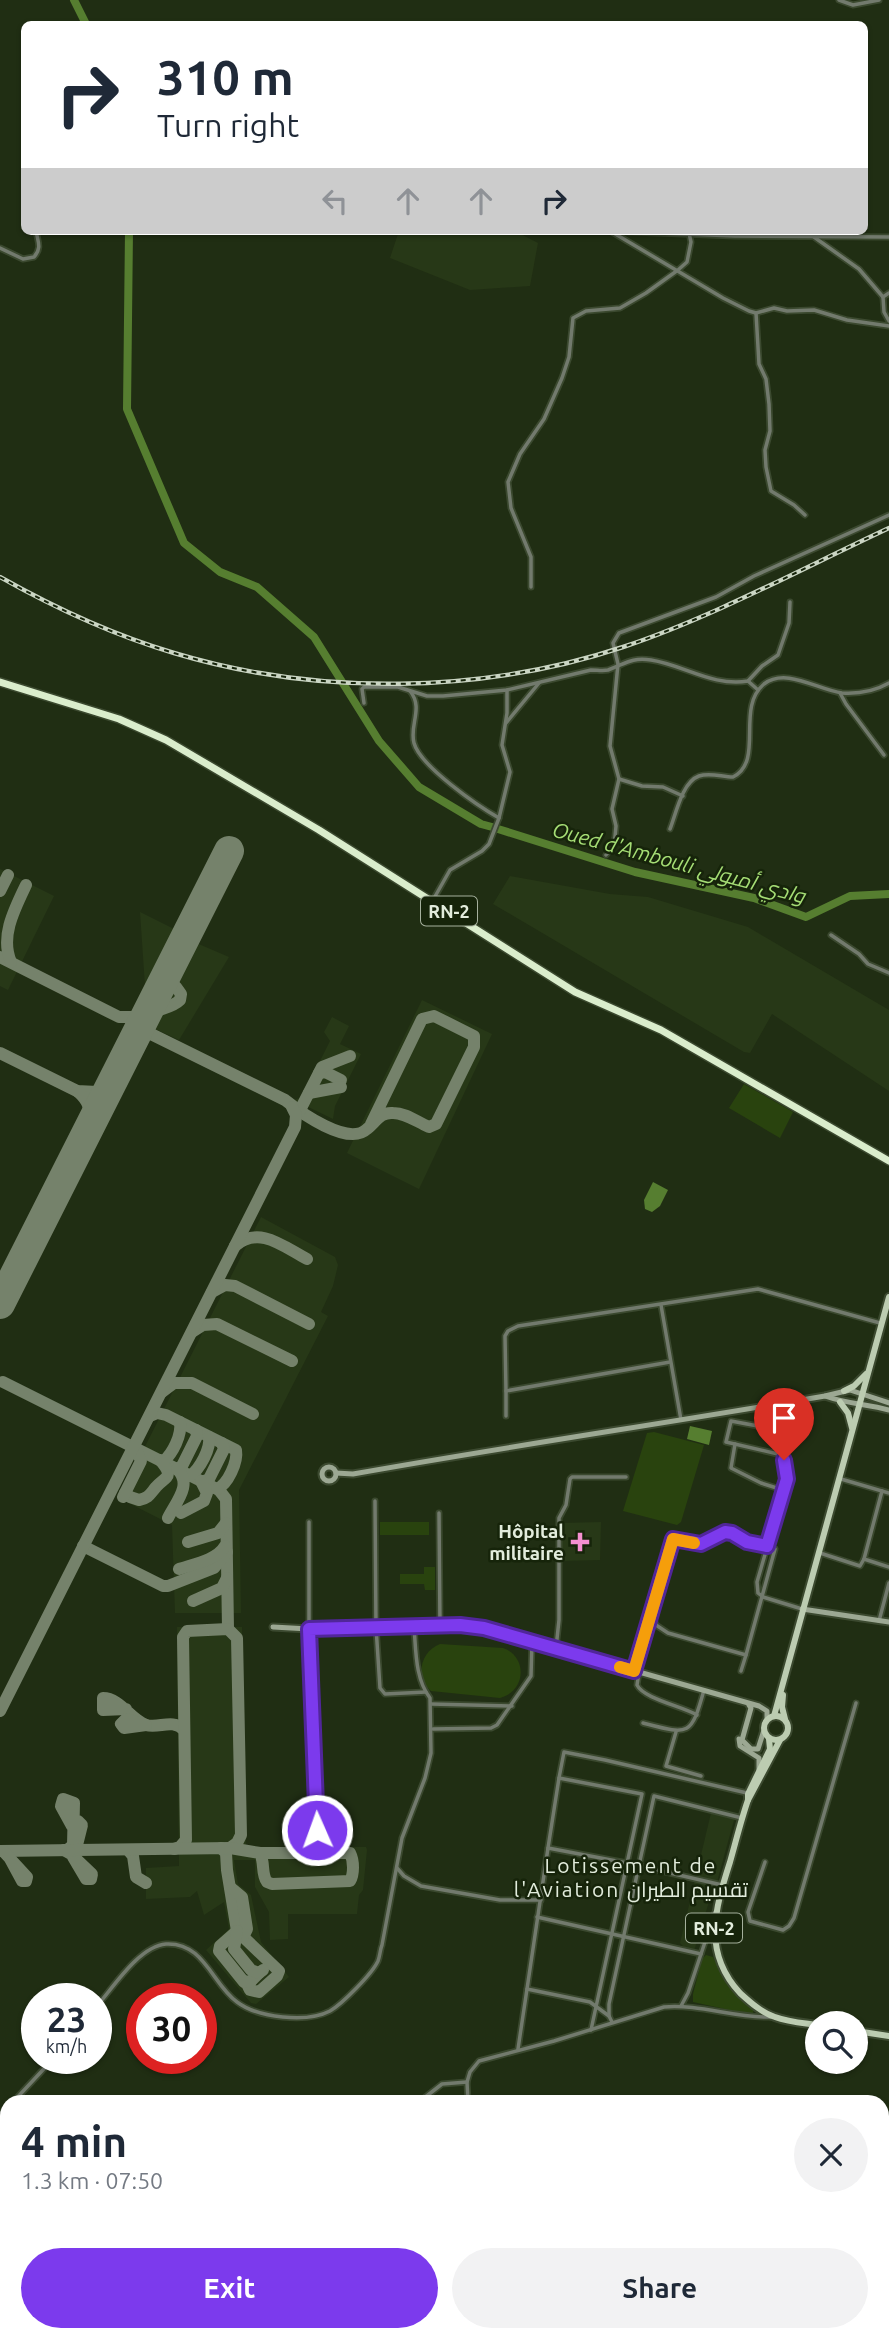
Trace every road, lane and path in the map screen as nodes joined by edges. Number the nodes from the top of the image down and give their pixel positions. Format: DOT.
graph roads {
  1 [pos="839,0"];
  2 [pos="879,0"];
  3 [pos="37,235"];
  4 [pos="615,235"];
  5 [pos="689,235"];
  6 [pos="771,235"];
  7 [pos="812,236"];
  8 [pos="889,237"];
  9 [pos="0,248"];
  10 [pos="678,270"];
  11 [pos="889,293"];
  12 [pos="883,297"];
  13 [pos="755,313"];
  14 [pos="889,324"];
  15 [pos="805,515"];
  16 [pos="889,515"];
  17 [pos="531,587"];
  18 [pos="790,602"];
  19 [pos="618,664"];
  20 [pos="540,681"];
  21 [pos="748,681"];
  22 [pos="0,682"];
  23 [pos="889,683"];
  24 [pos="409,689"];
  25 [pos="507,690"];
  26 [pos="758,690"];
  27 [pos="840,693"];
  28 [pos="364,703"];
  29 [pos="505,724"];
  30 [pos="884,755"];
  31 [pos="619,779"];
  32 [pos="683,796"];
  33 [pos="499,818"];
  34 [pos="670,829"];
  35 [pos="606,855"];
  36 [pos="433,900"];
  37 [pos="831,935"];
  38 [pos="889,974"];
  39 [pos="889,1161"];
  40 [pos="889,1297"];
  41 [pos="661,1305"];
  42 [pos="882,1323"];
  43 [pos="670,1362"];
  44 [pos="867,1373"];
  45 [pos="506,1391"];
  46 [pos="844,1391"];
  47 [pos="862,1394"];
  48 [pos="825,1396"];
  49 [pos="841,1402"];
  50 [pos="889,1403"];
  51 [pos="859,1404"];
  52 [pos="889,1410"];
  53 [pos="506,1416"];
  54 [pos="681,1421"];
  55 [pos="853,1429"];
  56 [pos="735,1444"];
  57 [pos="778,1454"];
  58 [pos="336,1473"];
  59 [pos="353,1474"];
  60 [pos="626,1476"];
  61 [pos="839,1478"];
  62 [pos="333,1481"];
  63 [pos="783,1490"];
  64 [pos="882,1491"];
  65 [pos="889,1491"];
  66 [pos="375,1501"];
  67 [pos="439,1513"];
  68 [pos="309,1522"];
  69 [pos="767,1546"];
  70 [pos="818,1553"];
  71 [pos="864,1559"];
  72 [pos="889,1567"];
  73 [pos="889,1583"];
  74 [pos="763,1597"];
  75 [pos="802,1609"];
  76 [pos="652,1613"];
  77 [pos="879,1620"];
  78 [pos="889,1622"];
  79 [pos="376,1626"];
  80 [pos="440,1626"];
  81 [pos="273,1627"];
  82 [pos="414,1627"];
  83 [pos="309,1629"];
  84 [pos="532,1642"];
  85 [pos="556,1648"];
  86 [pos="746,1656"];
  87 [pos="636,1671"];
  88 [pos="741,1671"];
  89 [pos="785,1676"];
  90 [pos="704,1690"];
  91 [pos="426,1692"];
  92 [pos="746,1703"];
  93 [pos="856,1703"];
  94 [pos="431,1704"];
  95 [pos="512,1706"];
  96 [pos="767,1710"];
  97 [pos="697,1714"];
  98 [pos="772,1715"];
  99 [pos="786,1721"];
  100 [pos="643,1723"];
  101 [pos="432,1729"];
  102 [pos="764,1730"];
  103 [pos="676,1732"];
  104 [pos="769,1739"];
  105 [pos="780,1740"];
  106 [pos="760,1769"];
  107 [pos="701,1776"];
  108 [pos="559,1778"];
  109 [pos="642,1794"];
  110 [pos="750,1796"];
  111 [pos="654,1797"];
  112 [pos="743,1818"];
  113 [pos="317,1830"];
  114 [pos="548,1848"];
  115 [pos="765,1862"];
  116 [pos="627,1863"];
  117 [pos="396,1866"];
  118 [pos="639,1866"];
  119 [pos="722,1885"];
  120 [pos="541,1900"];
  121 [pos="715,1911"];
  122 [pos="537,1917"];
  123 [pos="611,1934"];
  124 [pos="622,1936"];
  125 [pos="701,1954"];
  126 [pos="112,1988"];
  127 [pos="527,1989"];
  128 [pos="596,2004"];
  129 [pos="681,2006"];
  130 [pos="609,2016"];
  131 [pos="774,2017"];
  132 [pos="612,2022"];
  133 [pos="805,2023"];
  134 [pos="591,2029"];
  135 [pos="868,2033"];
  136 [pos="889,2036"];
  137 [pos="518,2049"];
  138 [pos="39,2074"];
  139 [pos="467,2082"];
  140 [pos="20,2095"];
  141 [pos="428,2095"];
  142 [pos="468,2095"];
  1 -- 2 [label="street"];
  3 -- 9 [label="street"];
  4 -- 10 [label="street"];
  5 -- 10 [label="street"];
  6 -- 7 [label="street"];
  7 -- 8 [label="street"];
  7 -- 12 [label="street"];
  10 -- 13 [label="street"];
  10 -- 17 [label="street"];
  11 -- 12 [label="street"];
  12 -- 14 [label="street"];
  13 -- 14 [label="street"];
  13 -- 15 [label="street"];
  16 -- 19 [label="street"];
  18 -- 21 [label="street"];
  19 -- 20 [label="street"];
  19 -- 21 [label="street"];
  19 -- 31 [label="street"];
  20 -- 25 [label="street"];
  20 -- 29 [label="street"];
  21 -- 26 [label="street"];
  22 -- 36 [label="highway, RN-2"];
  23 -- 27 [label="street"];
  24 -- 25 [label="street"];
  24 -- 28 [label="street"];
  24 -- 33 [label="street"];
  25 -- 29 [label="street"];
  26 -- 27 [label="street"];
  26 -- 32 [label="street"];
  27 -- 30 [label="street"];
  29 -- 33 [label="street"];
  31 -- 32 [label="street"];
  31 -- 35 [label="street"];
  32 -- 34 [label="street"];
  33 -- 36 [label="street"];
  36 -- 39 [label="highway, RN-2"];
  37 -- 38 [label="street"];
  40 -- 42 [label="main road, RN-2"];
  41 -- 42 [label="street"];
  41 -- 43 [label="street"];
  41 -- 45 [label="street"];
  42 -- 44 [label="main road, RN-2"];
  43 -- 45 [label="street"];
  43 -- 54 [label="street"];
  44 -- 46 [label="main road"];
  44 -- 47 [label="main road, RN-2"];
  45 -- 53 [label="street"];
  46 -- 47 [label="street"];
  46 -- 48 [label="street"];
  47 -- 50 [label="street"];
  47 -- 51 [label="main road, RN-2"];
  48 -- 49 [label="street"];
  48 -- 54 [label="street"];
  49 -- 51 [label="street"];
  49 -- 55 [label="main road"];
  51 -- 52 [label="street"];
  51 -- 55 [label="main road, RN-2"];
  54 -- 59 [label="street"];
  55 -- 61 [label="main road, RN-2"];
  56 -- 57 [label="street"];
  56 -- 57 [label="street"];
  56 -- 63 [label="street"];
  57 -- 63 [label="street"];
  58 -- 59 [label="street"];
  58 -- 62 [label="street"];
  58 -- 62 [label="street"];
  59 -- 62 [label="street"];
  60 -- 85 [label="street"];
  61 -- 64 [label="street"];
  61 -- 70 [label="main road, RN-2"];
  63 -- 69 [label="street"];
  64 -- 65 [label="street"];
  64 -- 71 [label="street"];
  66 -- 79 [label="street"];
  67 -- 80 [label="street"];
  68 -- 83 [label="street"];
  69 -- 74 [label="street"];
  69 -- 74 [label="street"];
  69 -- 76 [label="street"];
  70 -- 71 [label="street"];
  70 -- 75 [label="main road, RN-2"];
  71 -- 72 [label="street"];
  73 -- 77 [label="street"];
  74 -- 75 [label="street"];
  74 -- 86 [label="street"];
  75 -- 77 [label="street"];
  75 -- 89 [label="main road, RN-2"];
  76 -- 86 [label="street"];
  76 -- 87 [label="street"];
  77 -- 78 [label="street"];
  79 -- 82 [label="street"];
  79 -- 83 [label="street"];
  79 -- 91 [label="street"];
  80 -- 82 [label="street"];
  80 -- 84 [label="street"];
  81 -- 83 [label="street"];
  82 -- 91 [label="street"];
  83 -- 113 [label="street"];
  84 -- 85 [label="street"];
  84 -- 95 [label="street"];
  85 -- 87 [label="street"];
  86 -- 88 [label="street"];
  87 -- 90 [label="street"];
  87 -- 97 [label="street"];
  89 -- 98 [label="main road, RN-2"];
  89 -- 99 [label="main road, RN-2"];
  90 -- 92 [label="street"];
  90 -- 97 [label="street"];
  91 -- 94 [label="street"];
  92 -- 96 [label="street"];
  92 -- 102 [label="street"];
  92 -- 106 [label="street"];
  93 -- 115 [label="street"];
  94 -- 95 [label="street"];
  94 -- 101 [label="street"];
  95 -- 101 [label="street"];
  96 -- 98 [label="main road"];
  97 -- 103 [label="street"];
  98 -- 99 [label="main road"];
  98 -- 102 [label="main road, RN-2"];
  99 -- 105 [label="main road, RN-2"];
  100 -- 103 [label="street"];
  101 -- 117 [label="street"];
  102 -- 104 [label="main road"];
  103 -- 107 [label="street"];
  104 -- 105 [label="main road"];
  104 -- 106 [label="main road, RN-2"];
  105 -- 110 [label="main road, RN-2"];
  106 -- 110 [label="main road, RN-2"];
  108 -- 109 [label="street"];
  108 -- 110 [label="street"];
  108 -- 114 [label="street"];
  109 -- 111 [label="street"];
  109 -- 116 [label="street"];
  110 -- 112 [label="main road, RN-2"];
  111 -- 112 [label="street"];
  111 -- 118 [label="street"];
  112 -- 119 [label="main road, RN-2"];
  114 -- 116 [label="street"];
  114 -- 120 [label="street"];
  116 -- 118 [label="street"];
  116 -- 123 [label="street"];
  117 -- 120 [label="street"];
  117 -- 126 [label="street"];
  118 -- 119 [label="street"];
  118 -- 124 [label="street"];
  119 -- 121 [label="main road, RN-2"];
  120 -- 122 [label="street"];
  121 -- 125 [label="street"];
  121 -- 131 [label="main road, RN-2"];
  122 -- 123 [label="street"];
  122 -- 127 [label="street"];
  123 -- 124 [label="street"];
  123 -- 128 [label="street"];
  124 -- 125 [label="street"];
  124 -- 130 [label="street"];
  125 -- 129 [label="street"];
  127 -- 128 [label="street"];
  127 -- 137 [label="street"];
  128 -- 130 [label="street"];
  128 -- 134 [label="street"];
  129 -- 131 [label="street"];
  129 -- 132 [label="street"];
  130 -- 132 [label="street"];
  131 -- 133 [label="main road, RN-2"];
  132 -- 134 [label="street"];
  134 -- 137 [label="street"];
  135 -- 136 [label="main road"];
  137 -- 139 [label="street"];
  138 -- 140 [label="street"];
  139 -- 141 [label="street"];
  139 -- 142 [label="street"];
}
